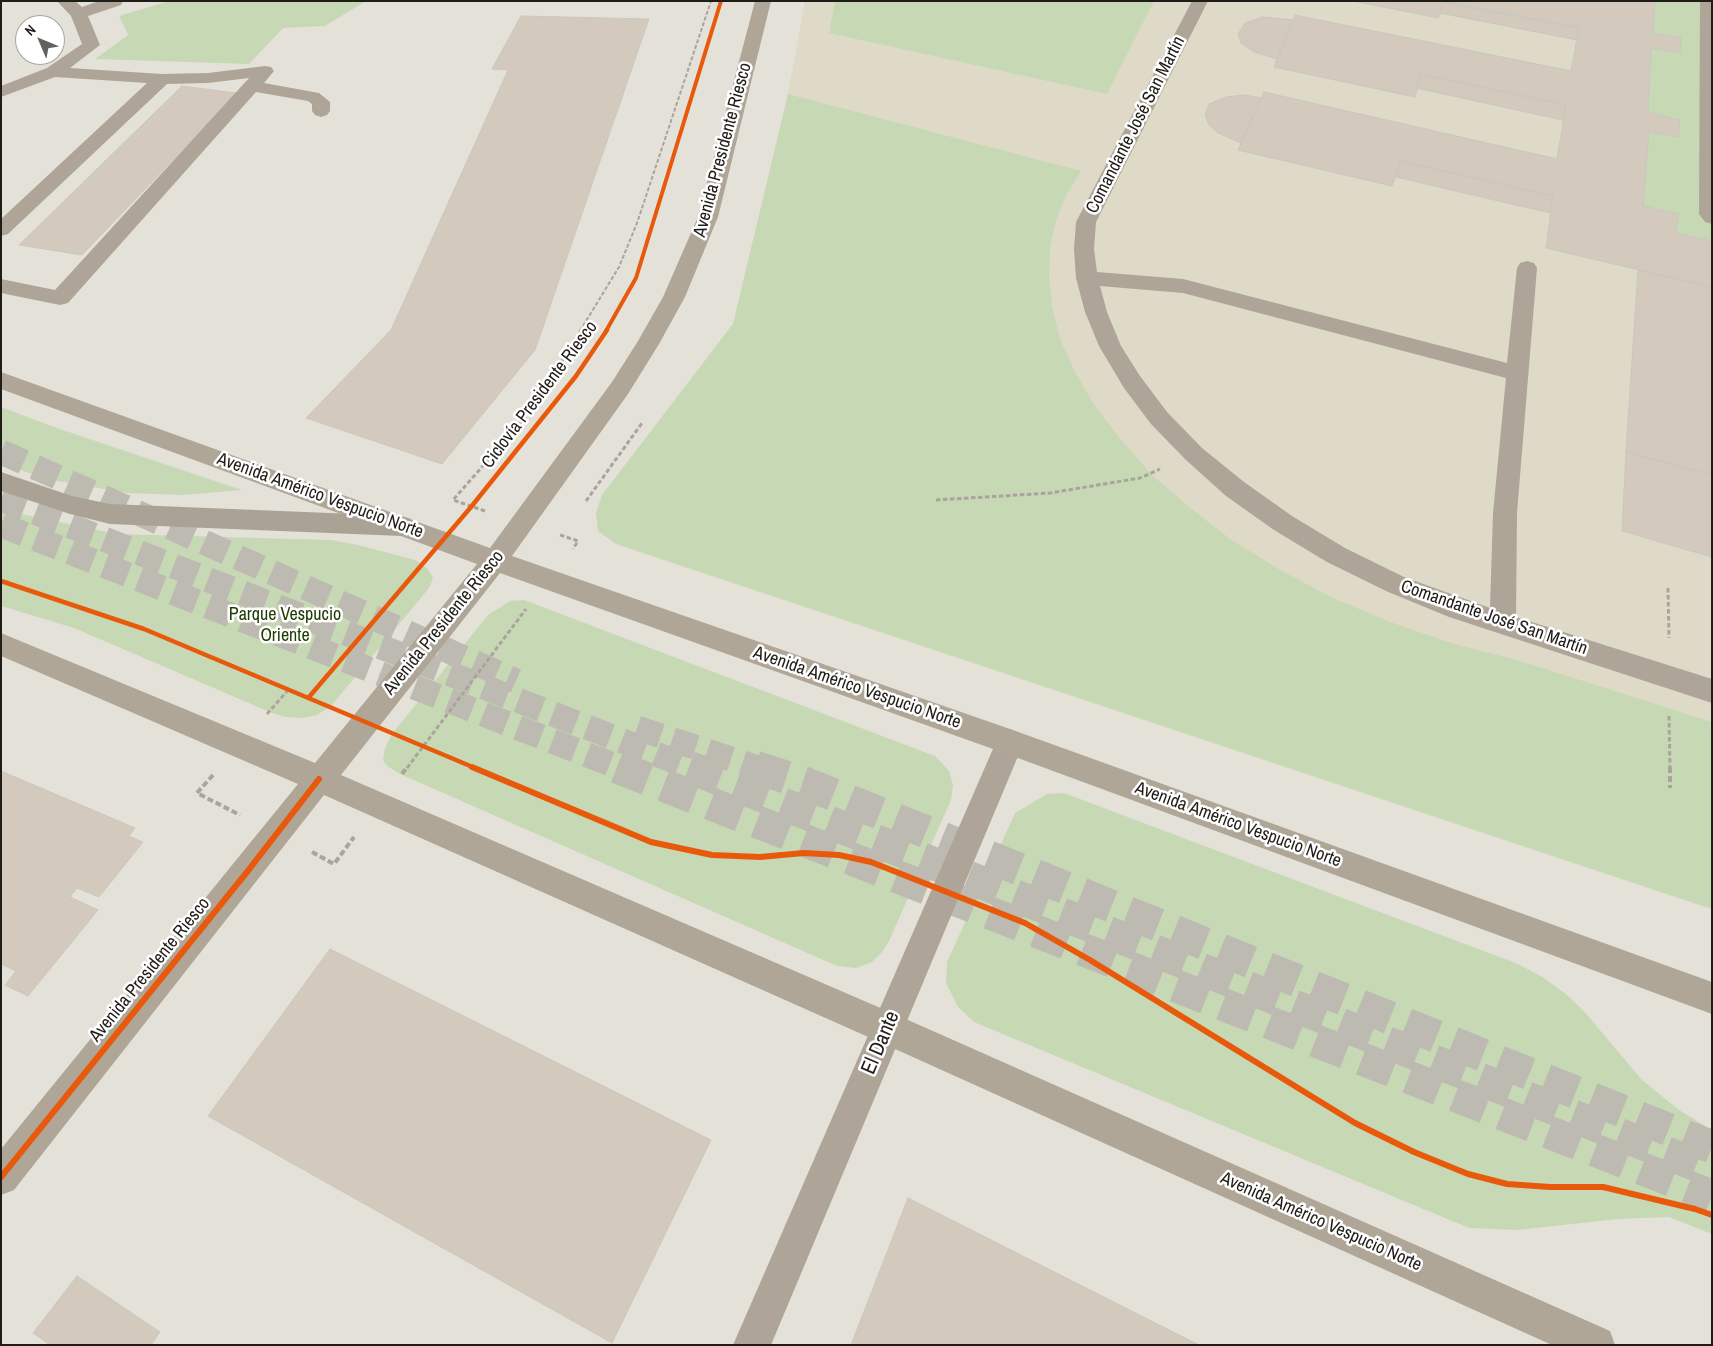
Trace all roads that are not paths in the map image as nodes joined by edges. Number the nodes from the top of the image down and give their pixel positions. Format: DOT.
graph roads {
  1 [pos="64,1"];
  2 [pos="115,1"];
  3 [pos="762,1"];
  4 [pos="1200,1"];
  5 [pos="1708,1"];
  6 [pos="79,14"];
  7 [pos="53,72"];
  8 [pos="162,79"];
  9 [pos="251,86"];
  10 [pos="1,92"];
  11 [pos="321,112"];
  12 [pos="1712,218"];
  13 [pos="1,230"];
  14 [pos="1527,268"];
  15 [pos="1087,278"];
  16 [pos="1,286"];
  17 [pos="1517,373"];
  18 [pos="1,380"];
  19 [pos="1,481"];
  20 [pos="402,526"];
  21 [pos="495,560"];
  22 [pos="1503,623"];
  23 [pos="1,644"];
  24 [pos="1712,691"];
  25 [pos="1010,742"];
  26 [pos="319,779"];
  27 [pos="1712,998"];
  28 [pos="887,1028"];
  29 [pos="1,1177"];
  30 [pos="752,1345"];
  31 [pos="1596,1345"];
  1 -- 6 [label="street"];
  2 -- 6 [label="street"];
  3 -- 21 [label="main road, Avenida Presidente Riesco"];
  4 -- 15 [label="street, Comandante José San Martín"];
  5 -- 12 [label="street"];
  6 -- 7 [label="street"];
  7 -- 8 [label="street"];
  7 -- 10 [label="street"];
  8 -- 9 [label="street"];
  8 -- 13 [label="street"];
  9 -- 11 [label="street"];
  9 -- 16 [label="street"];
  14 -- 17 [label="street"];
  15 -- 17 [label="street"];
  15 -- 22 [label="street, Comandante José San Martín"];
  17 -- 22 [label="street"];
  18 -- 20 [label="main road, Avenida Américo Vespucio Norte"];
  19 -- 20 [label="highway"];
  20 -- 21 [label="main road, Avenida Américo Vespucio Norte"];
  21 -- 25 [label="main road, Avenida Américo Vespucio Norte"];
  21 -- 26 [label="main road, Avenida Presidente Riesco"];
  22 -- 24 [label="street, Comandante José San Martín"];
  23 -- 26 [label="main road, Avenida Américo Vespucio Norte"];
  25 -- 27 [label="main road, Avenida Américo Vespucio Norte"];
  25 -- 28 [label="street, El Dante"];
  26 -- 28 [label="main road, Avenida Américo Vespucio Norte"];
  26 -- 29 [label="main road, Avenida Presidente Riesco"];
  28 -- 30 [label="street, El Dante"];
  28 -- 31 [label="main road, Avenida Américo Vespucio Norte"];
}
